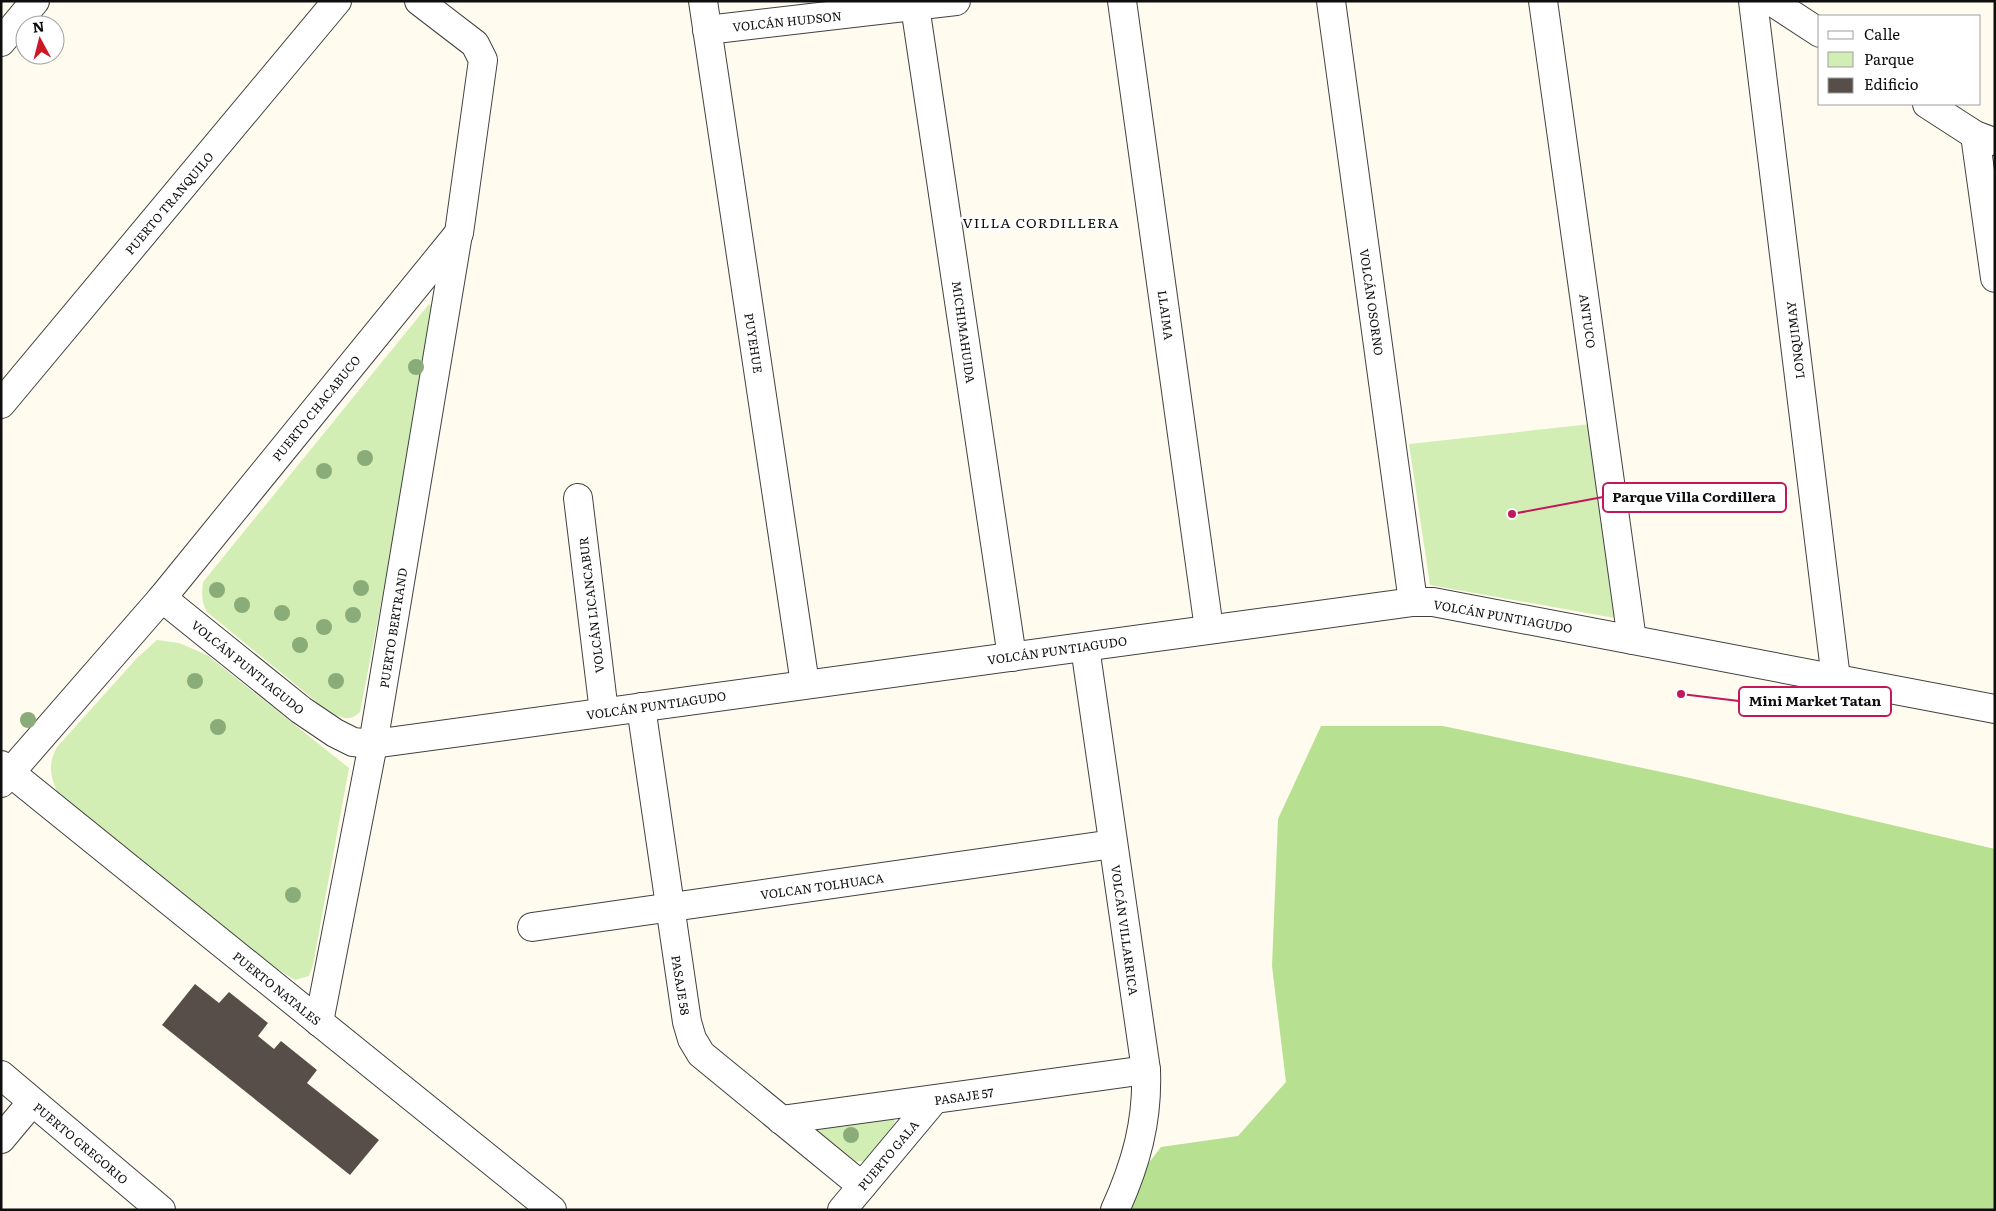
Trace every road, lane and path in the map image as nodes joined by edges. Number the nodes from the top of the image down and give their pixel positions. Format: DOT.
graph roads {
  1 [pos="35,1"];
  2 [pos="336,1"];
  3 [pos="418,1"];
  4 [pos="703,1"];
  5 [pos="956,1"];
  6 [pos="1122,1"];
  7 [pos="1331,1"];
  8 [pos="1543,1"];
  9 [pos="1753,1"];
  10 [pos="1771,1"];
  11 [pos="916,6"];
  12 [pos="707,30"];
  13 [pos="1818,32"];
  14 [pos="1,42"];
  15 [pos="1930,105"];
  16 [pos="1985,138"];
  17 [pos="459,233"];
  18 [pos="1995,278"];
  19 [pos="1,404"];
  20 [pos="578,498"];
  21 [pos="162,598"];
  22 [pos="1413,602"];
  23 [pos="1209,629"];
  24 [pos="1632,640"];
  25 [pos="1085,646"];
  26 [pos="1012,657"];
  27 [pos="1836,679"];
  28 [pos="805,684"];
  29 [pos="641,707"];
  30 [pos="1995,709"];
  31 [pos="604,712"];
  32 [pos="373,744"];
  33 [pos="4,774"];
  34 [pos="1113,844"];
  35 [pos="670,908"];
  36 [pos="532,927"];
  37 [pos="319,1022"];
  38 [pos="1146,1070"];
  39 [pos="1,1075"];
  40 [pos="934,1100"];
  41 [pos="32,1102"];
  42 [pos="782,1120"];
  43 [pos="1,1138"];
  44 [pos="862,1186"];
  45 [pos="161,1210"];
  46 [pos="552,1210"];
  47 [pos="842,1210"];
  48 [pos="1115,1210"];
  1 -- 14 [label="street"];
  2 -- 19 [label="street, PUERTO TRANQUILO"];
  3 -- 17 [label="street"];
  4 -- 12 [label="street, PUYEHUE"];
  5 -- 11 [label="street, VOLCÁN HUDSON"];
  6 -- 23 [label="street, LLAIMA"];
  7 -- 22 [label="street, VOLCÁN OSORNO"];
  8 -- 24 [label="street, ANTUCO"];
  9 -- 27 [label="street, LONQUIMAY"];
  10 -- 13 [label="street"];
  11 -- 12 [label="street, VOLCÁN HUDSON"];
  11 -- 26 [label="street, MICHIMAHUIDA"];
  12 -- 28 [label="street, PUYEHUE"];
  15 -- 16 [label="street"];
  16 -- 18 [label="street"];
  17 -- 21 [label="street, PUERTO CHACABUCO"];
  17 -- 32 [label="street, PUERTO BERTRAND"];
  20 -- 31 [label="street, VOLCÁN LICANCABUR"];
  21 -- 32 [label="street, VOLCÁN PUNTIAGUDO"];
  21 -- 33 [label="street, PUERTO CHACABUCO"];
  22 -- 23 [label="street, VOLCÁN PUNTIAGUDO"];
  22 -- 24 [label="street, VOLCÁN PUNTIAGUDO"];
  23 -- 25 [label="street, VOLCÁN PUNTIAGUDO"];
  24 -- 27 [label="street, VOLCÁN PUNTIAGUDO"];
  25 -- 26 [label="street, VOLCÁN PUNTIAGUDO"];
  25 -- 34 [label="street, VOLCÁN VILLARRICA"];
  26 -- 28 [label="street, VOLCÁN PUNTIAGUDO"];
  27 -- 30 [label="street, VOLCÁN PUNTIAGUDO"];
  28 -- 29 [label="street, VOLCÁN PUNTIAGUDO"];
  29 -- 31 [label="street, VOLCÁN PUNTIAGUDO"];
  29 -- 35 [label="street, PASAJE 58"];
  31 -- 32 [label="street, VOLCÁN PUNTIAGUDO"];
  32 -- 37 [label="street, PUERTO BERTRAND"];
  33 -- 37 [label="street, PUERTO NATALES"];
  34 -- 35 [label="street, VOLCAN TOLHUACA"];
  34 -- 38 [label="street, VOLCÁN VILLARRICA"];
  35 -- 36 [label="street, VOLCAN TOLHUACA"];
  35 -- 42 [label="street, PASAJE 58"];
  37 -- 46 [label="street, PUERTO NATALES"];
  38 -- 40 [label="street, PASAJE 57"];
  38 -- 48 [label="street, VOLCÁN VILLARRICA"];
  39 -- 41 [label="street, PUERTO GREGORIO"];
  40 -- 42 [label="street, PASAJE 57"];
  40 -- 44 [label="street, PUERTO GALA"];
  41 -- 43 [label="street"];
  41 -- 45 [label="street, PUERTO GREGORIO"];
  42 -- 44 [label="street, PASAJE 58"];
  44 -- 47 [label="street, PUERTO GALA"];
}
